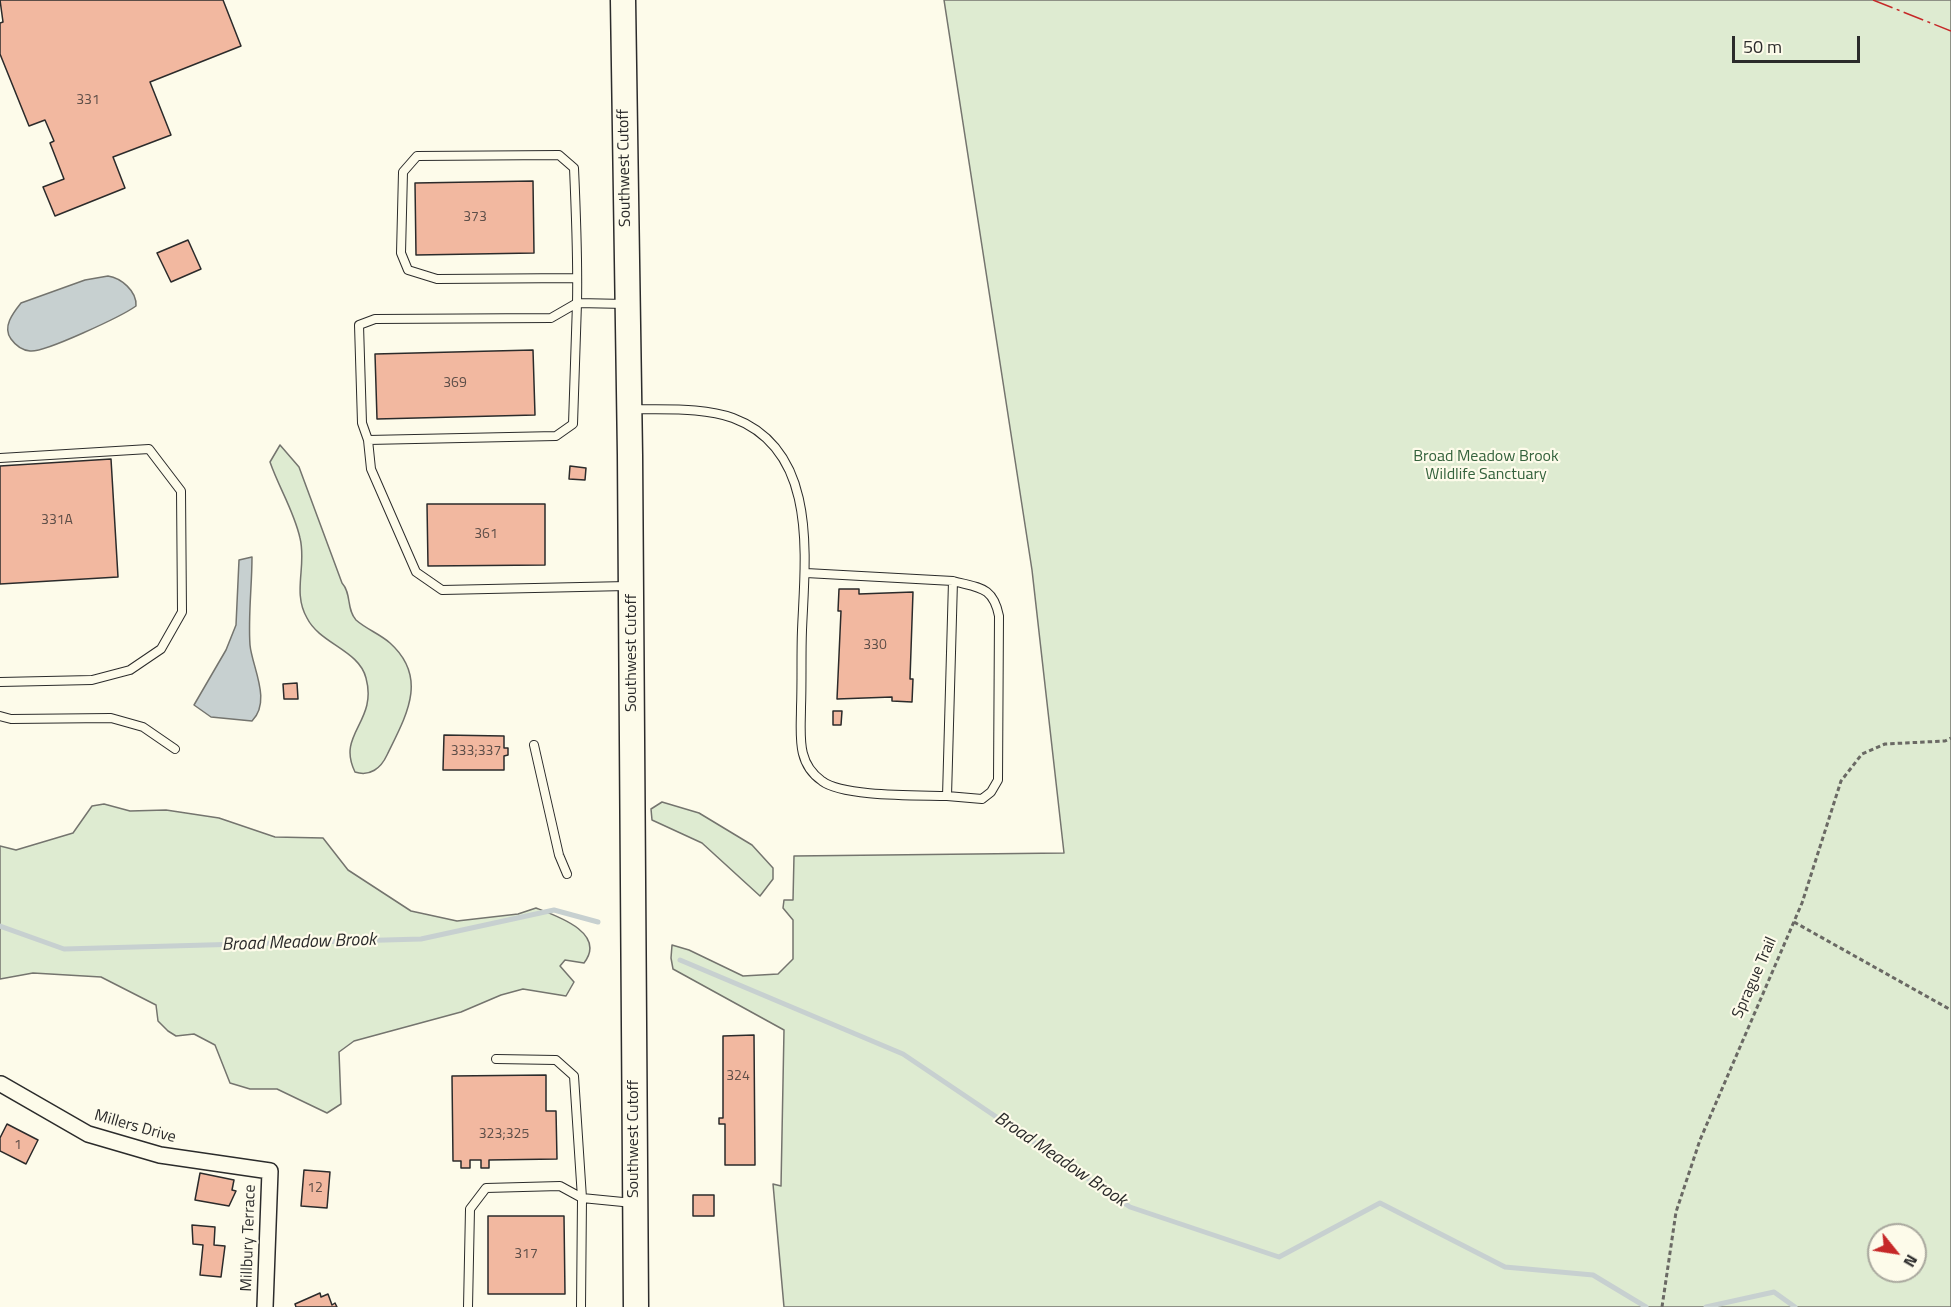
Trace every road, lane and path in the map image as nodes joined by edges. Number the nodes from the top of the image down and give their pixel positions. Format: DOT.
graph roads {
  1 [pos="623,0"];
  2 [pos="577,279"];
  3 [pos="577,303"];
  4 [pos="627,304"];
  5 [pos="629,409"];
  6 [pos="368,440"];
  7 [pos="0,458"];
  8 [pos="806,573"];
  9 [pos="953,581"];
  10 [pos="631,586"];
  11 [pos="0,682"];
  12 [pos="0,716"];
  13 [pos="1951,738"];
  14 [pos="534,746"];
  15 [pos="175,749"];
  16 [pos="947,796"];
  17 [pos="567,874"];
  18 [pos="1794,922"];
  19 [pos="1951,1010"];
  20 [pos="496,1059"];
  21 [pos="2,1084"];
  22 [pos="270,1171"];
  23 [pos="582,1198"];
  24 [pos="635,1204"];
  25 [pos="265,1307"];
  26 [pos="468,1307"];
  27 [pos="581,1307"];
  28 [pos="636,1307"];
  29 [pos="1662,1307"];
  1 -- 4 [label="main road, Southwest Cutoff"];
  2 -- 2 [label="lane"];
  2 -- 3 [label="lane"];
  3 -- 4 [label="lane"];
  3 -- 6 [label="lane"];
  3 -- 6 [label="lane"];
  4 -- 5 [label="main road, Southwest Cutoff"];
  5 -- 8 [label="lane"];
  5 -- 10 [label="main road, Southwest Cutoff"];
  6 -- 10 [label="lane"];
  7 -- 11 [label="lane"];
  8 -- 9 [label="lane"];
  8 -- 16 [label="lane"];
  9 -- 16 [label="lane"];
  9 -- 16 [label="lane"];
  10 -- 24 [label="main road, Southwest Cutoff"];
  12 -- 15 [label="lane"];
  13 -- 18 [label="path, Sprague Trail"];
  14 -- 17 [label="lane"];
  18 -- 19 [label="path"];
  18 -- 29 [label="path, Sprague Trail"];
  20 -- 23 [label="lane"];
  21 -- 22 [label="street, Millers Drive"];
  22 -- 25 [label="street, Millbury Terrace"];
  23 -- 24 [label="lane"];
  23 -- 26 [label="lane"];
  23 -- 27 [label="lane"];
  24 -- 28 [label="main road, Southwest Cutoff"];
}
